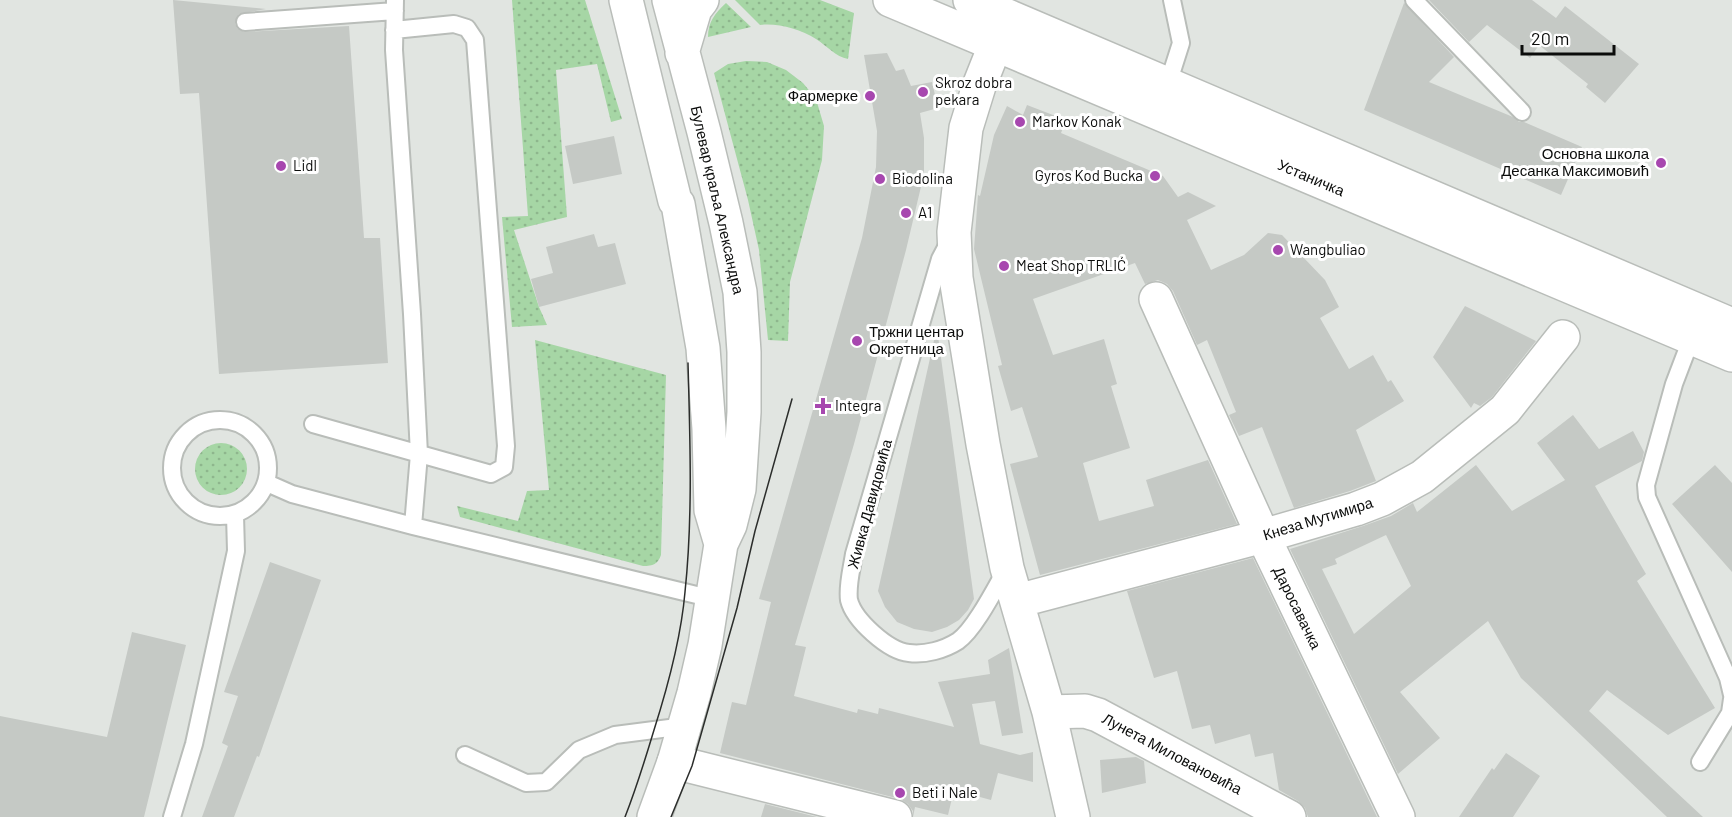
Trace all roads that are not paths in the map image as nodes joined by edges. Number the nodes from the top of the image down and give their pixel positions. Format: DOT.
graph roads {
  1 [pos="626,0"];
  2 [pos="669,0"];
  3 [pos="702,0"];
  4 [pos="890,0"];
  5 [pos="970,0"];
  6 [pos="1172,0"];
  7 [pos="1414,0"];
  8 [pos="395,6"];
  9 [pos="245,22"];
  10 [pos="394,30"];
  11 [pos="1001,30"];
  12 [pos="682,53"];
  13 [pos="1168,84"];
  14 [pos="1522,112"];
  15 [pos="954,232"];
  16 [pos="1156,299"];
  17 [pos="1697,324"];
  18 [pos="1732,324"];
  19 [pos="1563,338"];
  20 [pos="1732,355"];
  21 [pos="313,424"];
  22 [pos="419,454"];
  23 [pos="267,483"];
  24 [pos="235,514"];
  25 [pos="413,526"];
  26 [pos="1263,536"];
  27 [pos="721,544"];
  28 [pos="1007,568"];
  29 [pos="713,599"];
  30 [pos="1017,601"];
  31 [pos="1732,694"];
  32 [pos="1732,699"];
  33 [pos="1048,712"];
  34 [pos="685,726"];
  35 [pos="465,754"];
  36 [pos="674,762"];
  37 [pos="1700,762"];
  38 [pos="888,816"];
  39 [pos="172,817"];
  40 [pos="654,817"];
  41 [pos="1073,817"];
  42 [pos="1289,817"];
  43 [pos="1398,817"];
  1 -- 27 [label="main road, Булевар краља Александра"];
  2 -- 12 [label="main road, Булевар краља Александра"];
  3 -- 12 [label="main road"];
  4 -- 11 [label="main road, Устаничка"];
  5 -- 11 [label="main road, Устаничка"];
  6 -- 13 [label="lane"];
  7 -- 14 [label="lane"];
  8 -- 9 [label="lane"];
  8 -- 10 [label="lane"];
  10 -- 22 [label="lane"];
  10 -- 22 [label="lane"];
  11 -- 13 [label="main road, Устаничка"];
  11 -- 15 [label="main road, Живка Давидовића"];
  11 -- 17 [label="main road, Устаничка"];
  12 -- 27 [label="main road, Булевар краља Александра"];
  13 -- 17 [label="main road, Устаничка"];
  15 -- 28 [label="main road, Живка Давидовића"];
  15 -- 28 [label="lane, Живка Давидовића"];
  16 -- 26 [label="main road, Даросавачка"];
  17 -- 18 [label="main road, Устаничка"];
  17 -- 20 [label="main road, Устаничка"];
  17 -- 31 [label="lane"];
  19 -- 26 [label="main road, Кнеза Мутимира"];
  21 -- 22 [label="lane"];
  22 -- 25 [label="lane"];
  23 -- 24 [label="lane"];
  23 -- 24 [label="lane"];
  23 -- 25 [label="lane"];
  24 -- 39 [label="lane"];
  25 -- 29 [label="lane"];
  26 -- 30 [label="main road, Кнеза Мутимира"];
  26 -- 43 [label="main road, Даросавачка"];
  27 -- 29 [label="main road, Булевар краља Александра"];
  28 -- 30 [label="main road, Живка Давидовића"];
  29 -- 34 [label="main road, Булевар краља Александра"];
  30 -- 33 [label="main road, Живка Давидовића"];
  32 -- 37 [label="lane"];
  33 -- 41 [label="main road, Живка Давидовића"];
  33 -- 42 [label="main road, Лунета Миловановића"];
  34 -- 35 [label="lane"];
  34 -- 36 [label="main road, Булевар краља Александра"];
  36 -- 38 [label="main road"];
  36 -- 40 [label="main road, Булевар краља Александра"];
}
